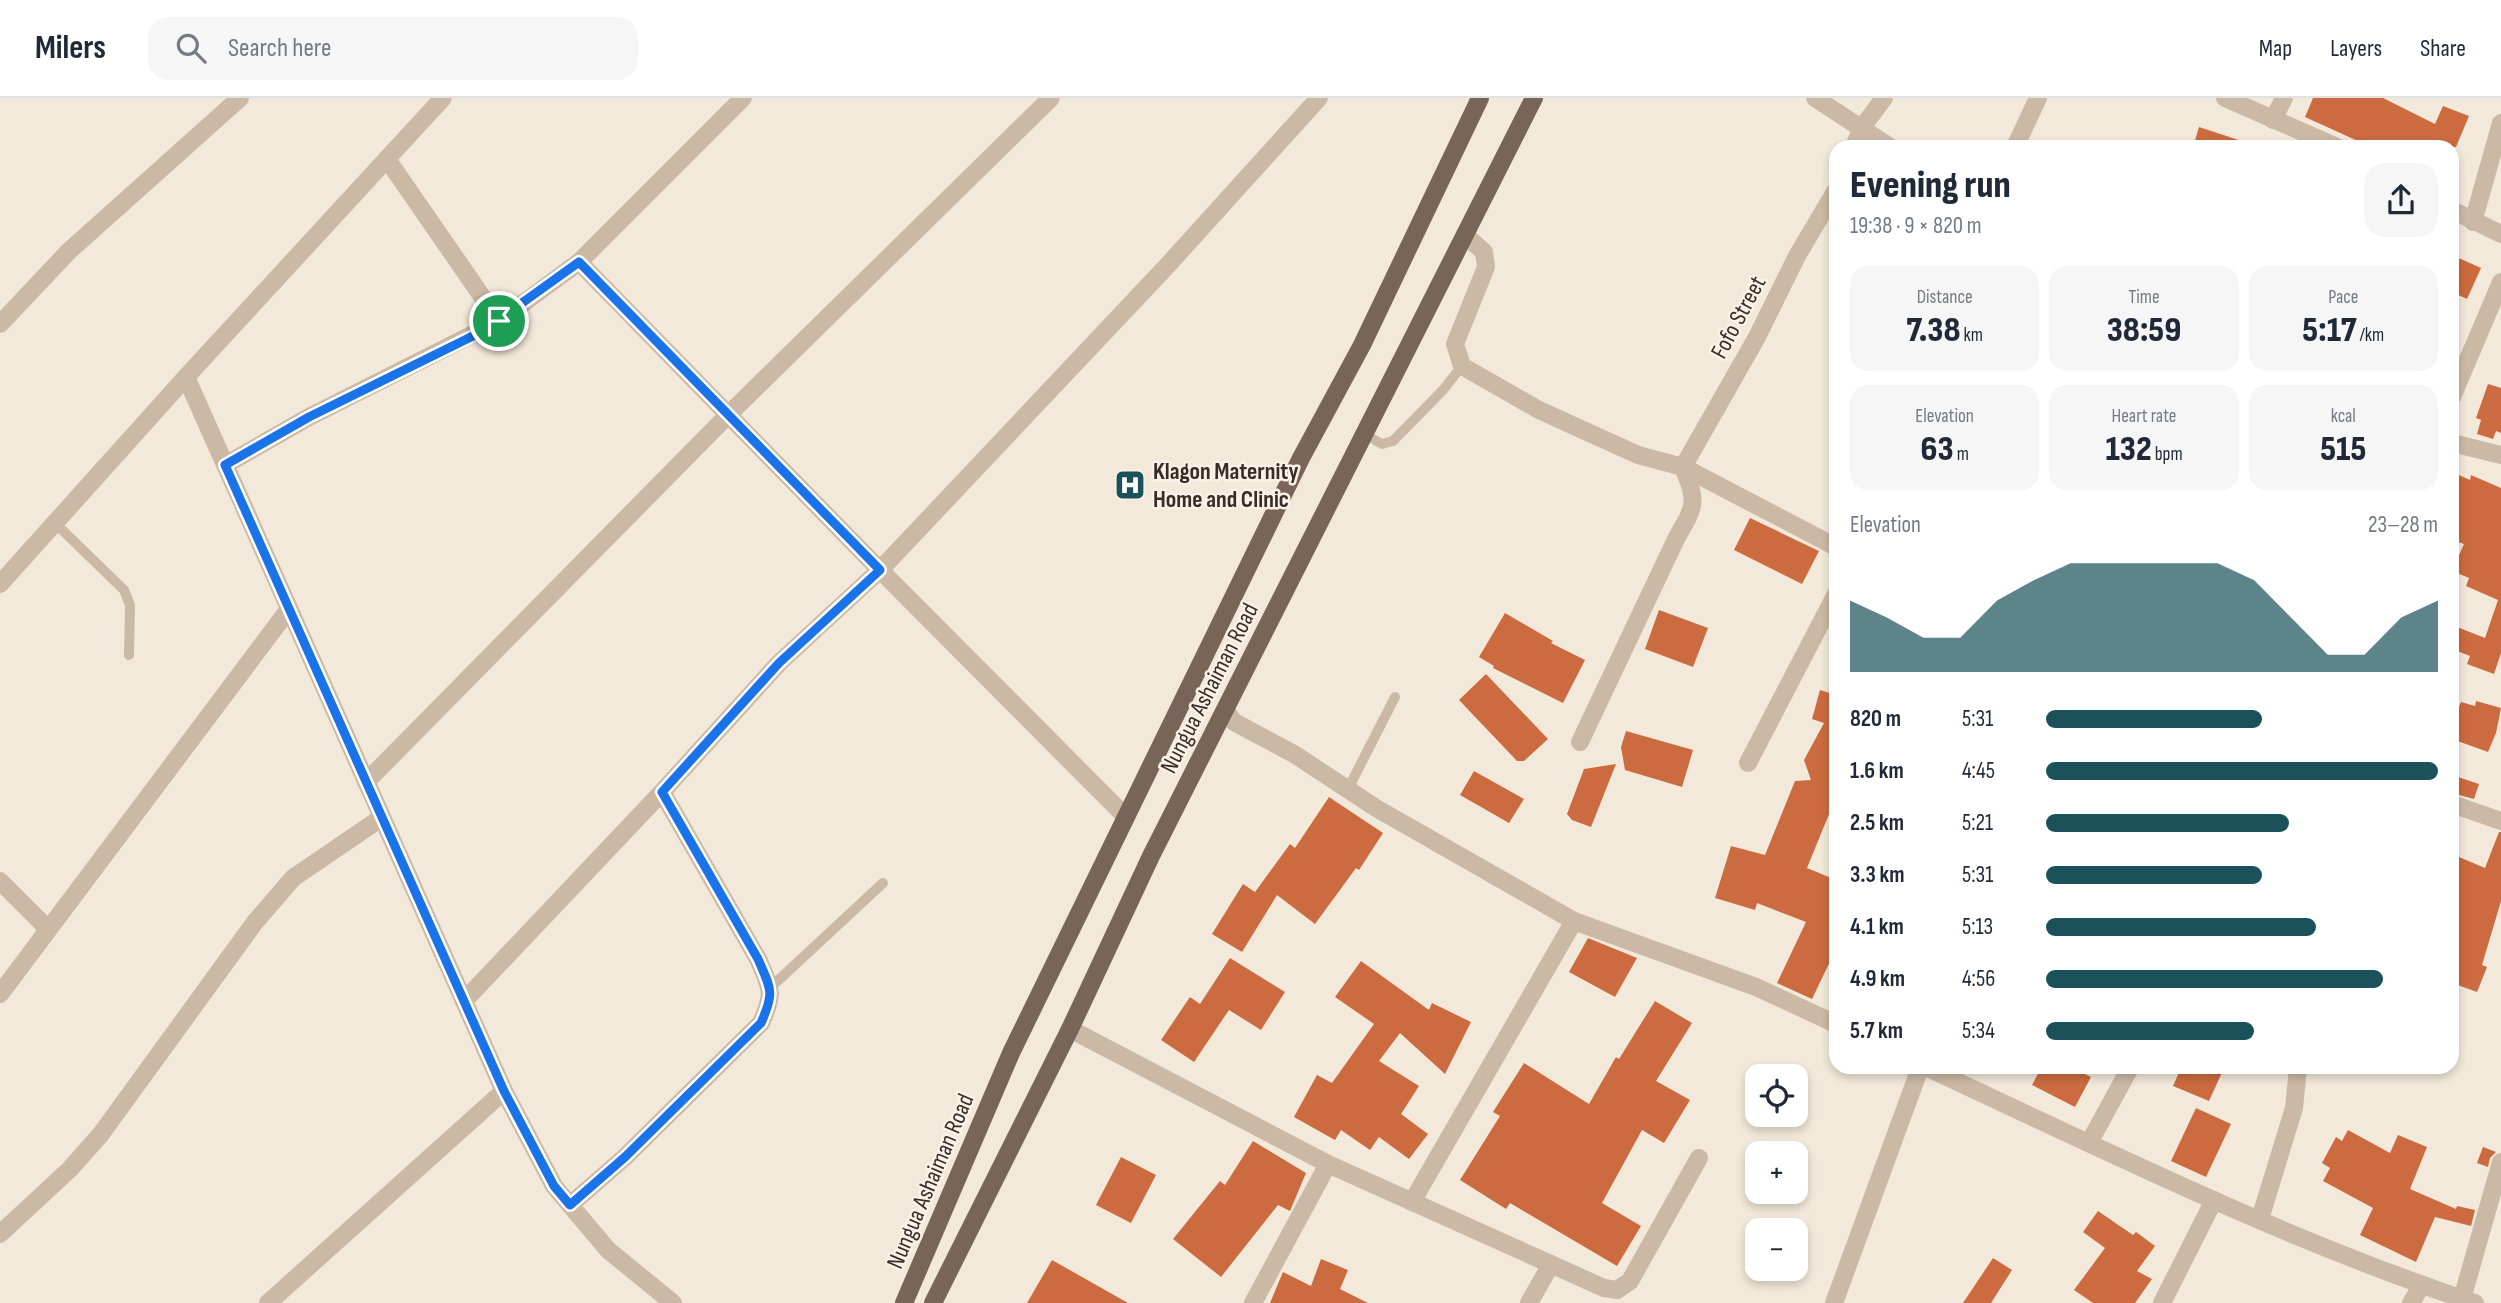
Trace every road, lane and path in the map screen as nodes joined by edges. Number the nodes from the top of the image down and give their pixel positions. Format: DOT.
graph roads {
  1 [pos="240,98"];
  2 [pos="443,98"];
  3 [pos="743,98"];
  4 [pos="1051,98"];
  5 [pos="1319,98"];
  6 [pos="1480,98"];
  7 [pos="1534,98"];
  8 [pos="1815,98"];
  9 [pos="1884,98"];
  10 [pos="2038,98"];
  11 [pos="2225,98"];
  12 [pos="2284,98"];
  13 [pos="2273,120"];
  14 [pos="2501,123"];
  15 [pos="1861,129"];
  16 [pos="1857,140"];
  17 [pos="1879,140"];
  18 [pos="2018,140"];
  19 [pos="2320,140"];
  20 [pos="387,159"];
  21 [pos="1829,202"];
  22 [pos="2459,213"];
  23 [pos="2473,222"];
  24 [pos="2501,234"];
  25 [pos="1465,235"];
  26 [pos="579,262"];
  27 [pos="2501,282"];
  28 [pos="499,321"];
  29 [pos="0,324"];
  30 [pos="1462,366"];
  31 [pos="186,377"];
  32 [pos="2459,381"];
  33 [pos="729,414"];
  34 [pos="1364,434"];
  35 [pos="2459,445"];
  36 [pos="2501,455"];
  37 [pos="225,465"];
  38 [pos="1683,467"];
  39 [pos="55,523"];
  40 [pos="1829,543"];
  41 [pos="880,570"];
  42 [pos="0,584"];
  43 [pos="1829,607"];
  44 [pos="289,609"];
  45 [pos="129,655"];
  46 [pos="1395,697"];
  47 [pos="1226,711"];
  48 [pos="1580,742"];
  49 [pos="1748,763"];
  50 [pos="366,782"];
  51 [pos="1348,789"];
  52 [pos="662,792"];
  53 [pos="2459,806"];
  54 [pos="1125,816"];
  55 [pos="381,818"];
  56 [pos="2501,821"];
  57 [pos="0,881"];
  58 [pos="883,883"];
  59 [pos="1574,921"];
  60 [pos="48,929"];
  61 [pos="771,988"];
  62 [pos="0,994"];
  63 [pos="464,1001"];
  64 [pos="1829,1021"];
  65 [pos="1070,1029"];
  66 [pos="1918,1074"];
  67 [pos="1941,1074"];
  68 [pos="2127,1074"];
  69 [pos="2297,1074"];
  70 [pos="504,1091"];
  71 [pos="2090,1143"];
  72 [pos="1699,1158"];
  73 [pos="2501,1162"];
  74 [pos="1328,1164"];
  75 [pos="2214,1200"];
  76 [pos="1412,1202"];
  77 [pos="570,1205"];
  78 [pos="2260,1219"];
  79 [pos="0,1234"];
  80 [pos="1551,1264"];
  81 [pos="2421,1286"];
  82 [pos="2468,1301"];
  83 [pos="268,1303"];
  84 [pos="673,1303"];
  85 [pos="904,1303"];
  86 [pos="933,1303"];
  87 [pos="1253,1303"];
  88 [pos="1529,1303"];
  89 [pos="1834,1303"];
  90 [pos="2162,1303"];
  91 [pos="2411,1303"];
  1 -- 29 [label="street"];
  2 -- 20 [label="street"];
  3 -- 26 [label="street"];
  4 -- 33 [label="street"];
  5 -- 41 [label="street"];
  6 -- 54 [label="main road, Nungua Ashaiman Road"];
  7 -- 25 [label="main road, Nungua Ashaiman Road"];
  8 -- 15 [label="street"];
  9 -- 15 [label="street"];
  10 -- 18 [label="street"];
  11 -- 13 [label="street"];
  12 -- 13 [label="street"];
  13 -- 19 [label="street"];
  14 -- 23 [label="street"];
  15 -- 16 [label="street"];
  15 -- 17 [label="street"];
  20 -- 28 [label="street"];
  20 -- 31 [label="street"];
  21 -- 38 [label="street, Fofo Street"];
  22 -- 23 [label="street"];
  23 -- 24 [label="street"];
  25 -- 30 [label="street"];
  25 -- 34 [label="main road, Nungua Ashaiman Road"];
  26 -- 28 [label="street"];
  26 -- 33 [label="street"];
  27 -- 32 [label="street"];
  28 -- 37 [label="street"];
  30 -- 34 [label="lane"];
  30 -- 38 [label="street"];
  31 -- 37 [label="street"];
  31 -- 39 [label="street"];
  33 -- 41 [label="street"];
  33 -- 50 [label="street"];
  34 -- 47 [label="main road, Nungua Ashaiman Road"];
  35 -- 36 [label="street"];
  37 -- 44 [label="street"];
  38 -- 40 [label="street"];
  38 -- 48 [label="street"];
  39 -- 42 [label="street"];
  39 -- 45 [label="lane"];
  41 -- 52 [label="street"];
  41 -- 54 [label="street"];
  43 -- 49 [label="street"];
  44 -- 50 [label="street"];
  44 -- 60 [label="street"];
  46 -- 51 [label="lane"];
  47 -- 51 [label="street"];
  47 -- 65 [label="main road, Nungua Ashaiman Road"];
  50 -- 55 [label="street"];
  51 -- 59 [label="street"];
  52 -- 61 [label="street"];
  52 -- 63 [label="street"];
  53 -- 56 [label="street"];
  54 -- 85 [label="main road, Nungua Ashaiman Road"];
  55 -- 63 [label="street"];
  55 -- 79 [label="street"];
  57 -- 60 [label="street"];
  58 -- 61 [label="lane"];
  59 -- 64 [label="street"];
  59 -- 76 [label="street"];
  60 -- 62 [label="street"];
  61 -- 77 [label="street"];
  63 -- 70 [label="street"];
  65 -- 74 [label="street"];
  65 -- 86 [label="main road, Nungua Ashaiman Road"];
  66 -- 89 [label="street"];
  67 -- 71 [label="street"];
  68 -- 71 [label="street"];
  69 -- 78 [label="street"];
  70 -- 77 [label="street"];
  70 -- 83 [label="street"];
  71 -- 75 [label="street"];
  72 -- 80 [label="street"];
  73 -- 82 [label="street"];
  74 -- 76 [label="street"];
  74 -- 87 [label="street"];
  75 -- 78 [label="street"];
  75 -- 90 [label="street"];
  76 -- 80 [label="street"];
  77 -- 84 [label="street"];
  78 -- 81 [label="street"];
  80 -- 88 [label="street"];
  81 -- 82 [label="street"];
  81 -- 91 [label="street"];
}
